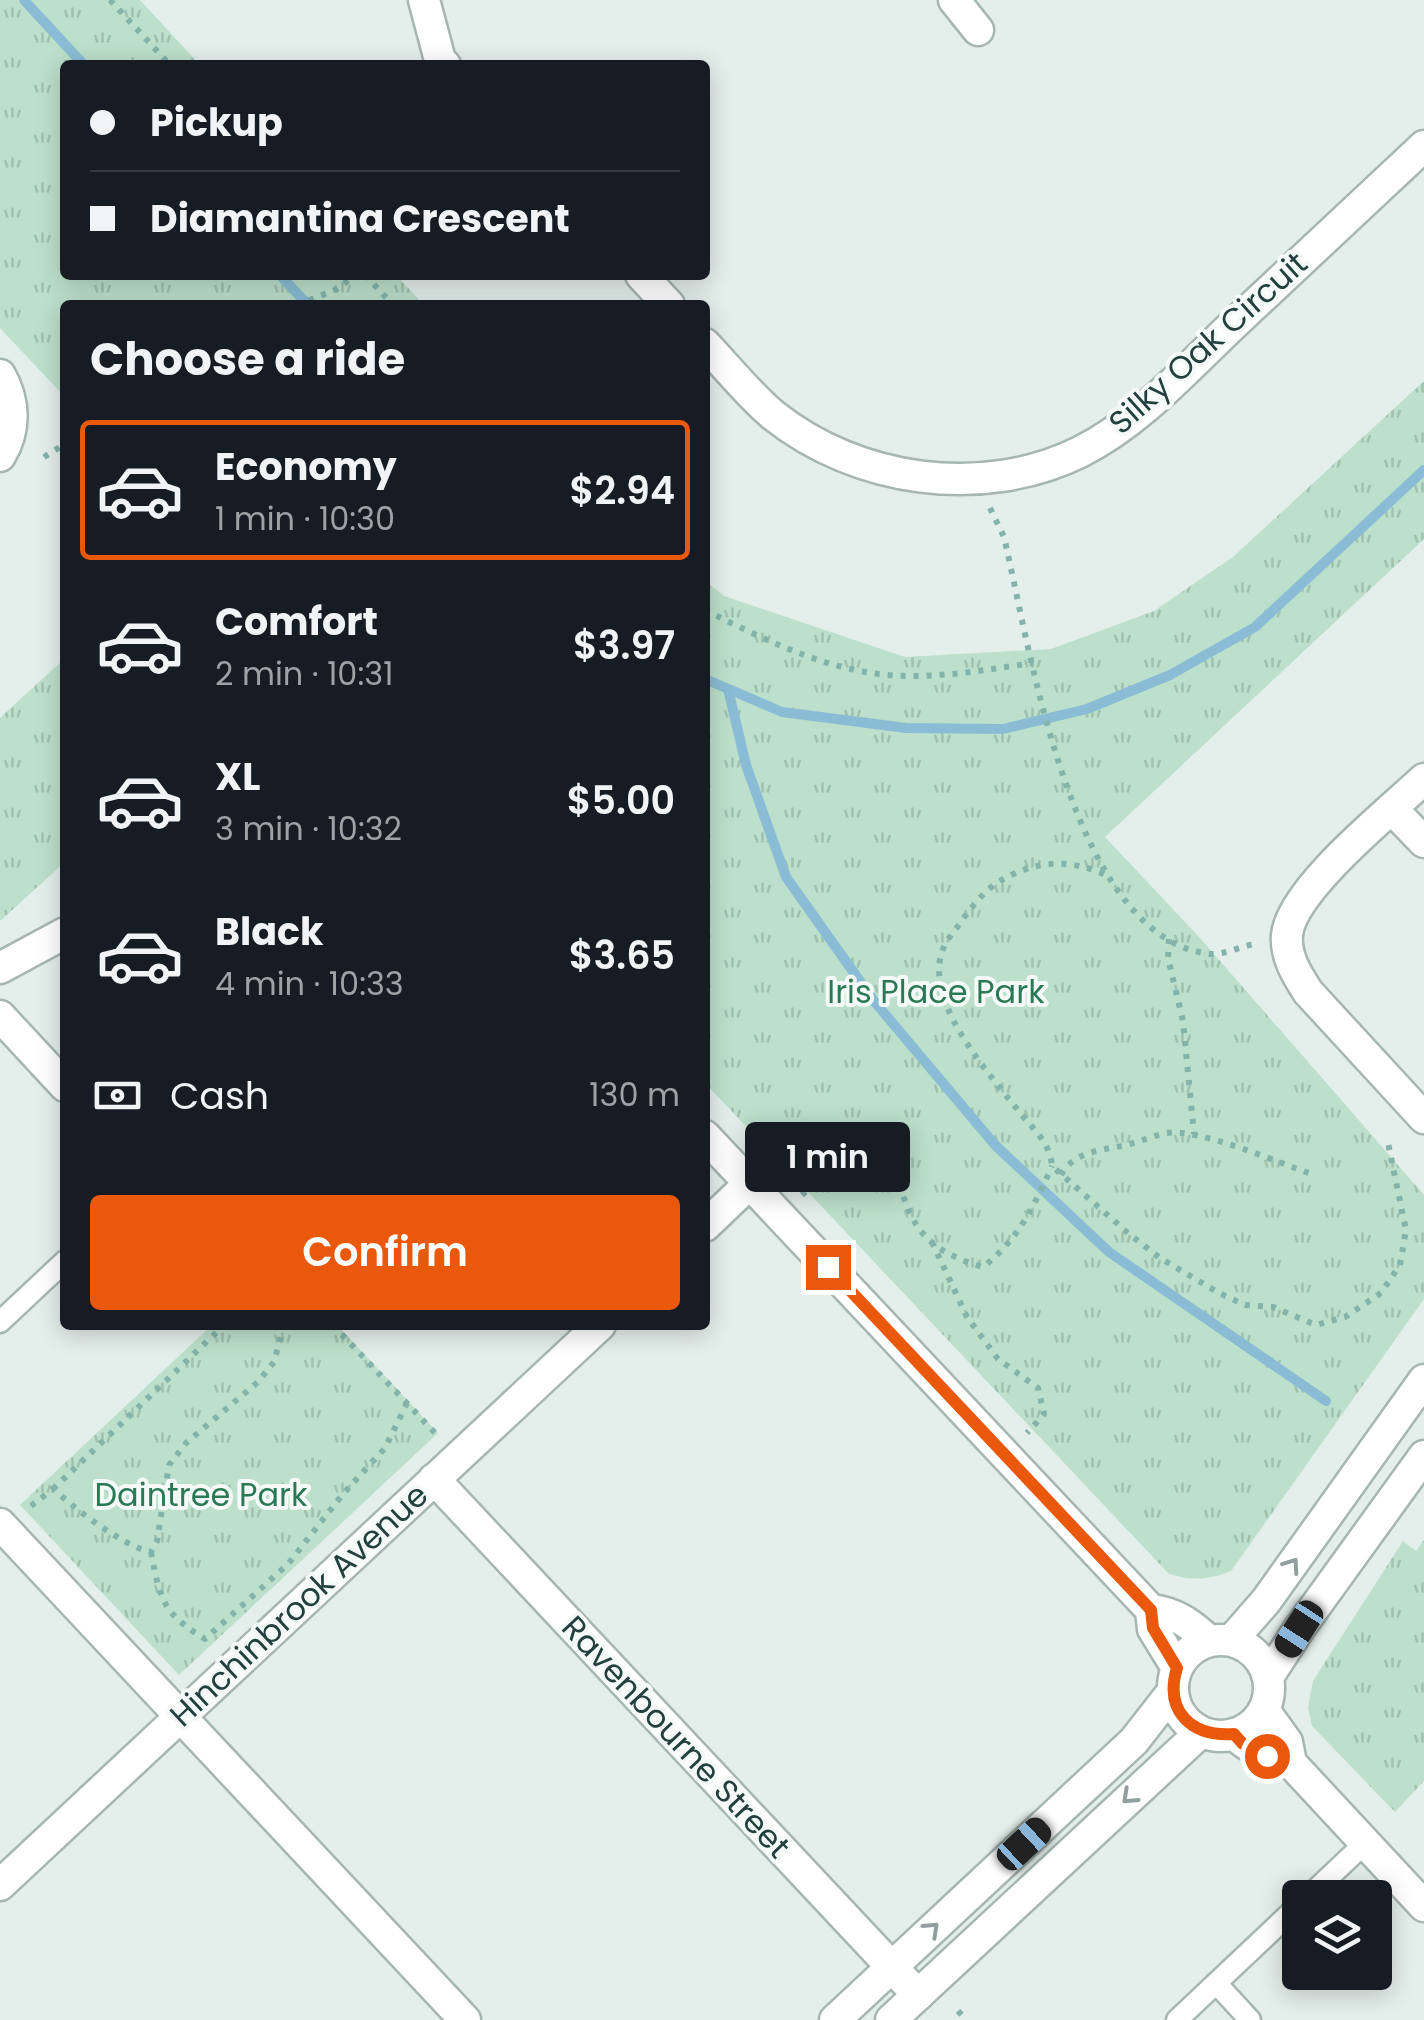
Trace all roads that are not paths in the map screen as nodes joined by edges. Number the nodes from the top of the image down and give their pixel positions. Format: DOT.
graph roads {
  1 [pos="424,0"];
  2 [pos="954,0"];
  3 [pos="978,30"];
  4 [pos="440,60"];
  5 [pos="1424,146"];
  6 [pos="646,280"];
  7 [pos="664,300"];
  8 [pos="710,349"];
  9 [pos="0,376"];
  10 [pos="0,456"];
  11 [pos="1424,779"];
  12 [pos="1392,809"];
  13 [pos="1424,842"];
  14 [pos="60,936"];
  15 [pos="0,968"];
  16 [pos="0,1016"];
  17 [pos="60,1081"];
  18 [pos="1424,1118"];
  19 [pos="710,1141"];
  20 [pos="749,1184"];
  21 [pos="710,1221"];
  22 [pos="60,1267"];
  23 [pos="0,1322"];
  24 [pos="585,1330"];
  25 [pos="1424,1380"];
  26 [pos="1424,1456"];
  27 [pos="434,1479"];
  28 [pos="0,1524"];
  29 [pos="1151,1610"];
  30 [pos="1220,1641"];
  31 [pos="1268,1678"];
  32 [pos="1175,1680"];
  33 [pos="1264,1710"];
  34 [pos="180,1716"];
  35 [pos="1201,1732"];
  36 [pos="1234,1734"];
  37 [pos="1290,1763"];
  38 [pos="1365,1843"];
  39 [pos="1326,1880"];
  40 [pos="0,1885"];
  41 [pos="1424,1906"];
  42 [pos="1282,1921"];
  43 [pos="892,1967"];
  44 [pos="1216,1983"];
  45 [pos="918,1995"];
  46 [pos="465,2020"];
  47 [pos="835,2020"];
  48 [pos="891,2020"];
  49 [pos="1177,2020"];
  50 [pos="1250,2020"];
  1 -- 4 [label="street"];
  2 -- 3 [label="street"];
  5 -- 8 [label="street, Silky Oak Circuit"];
  6 -- 7 [label="street"];
  9 -- 10 [label="street"];
  11 -- 12 [label="street"];
  12 -- 13 [label="street"];
  12 -- 18 [label="street"];
  14 -- 15 [label="street"];
  16 -- 17 [label="street"];
  19 -- 20 [label="street"];
  20 -- 21 [label="street"];
  20 -- 29 [label="street"];
  22 -- 23 [label="lane"];
  24 -- 27 [label="street, Hinchinbrook Avenue"];
  30 -- 25 [label="street, one-way"];
  26 -- 31 [label="street"];
  27 -- 34 [label="street, Hinchinbrook Avenue"];
  27 -- 43 [label="street, Ravenbourne Street"];
  28 -- 34 [label="street"];
  29 -- 30 [label="street"];
  29 -- 32 [label="street"];
  30 -- 31 [label="street"];
  30 -- 32 [label="street"];
  31 -- 33 [label="street"];
  32 -- 35 [label="street"];
  43 -- 32 [label="street, one-way"];
  33 -- 36 [label="street"];
  33 -- 37 [label="street"];
  34 -- 40 [label="street, Hinchinbrook Avenue"];
  34 -- 46 [label="street"];
  35 -- 36 [label="street"];
  35 -- 45 [label="street, one-way"];
  36 -- 37 [label="street"];
  37 -- 38 [label="street"];
  38 -- 39 [label="lane"];
  38 -- 41 [label="street"];
  42 -- 44 [label="lane"];
  43 -- 45 [label="street, Ravenbourne Street"];
  43 -- 47 [label="street"];
  44 -- 49 [label="lane"];
  44 -- 50 [label="lane"];
  45 -- 48 [label="street"];
}
